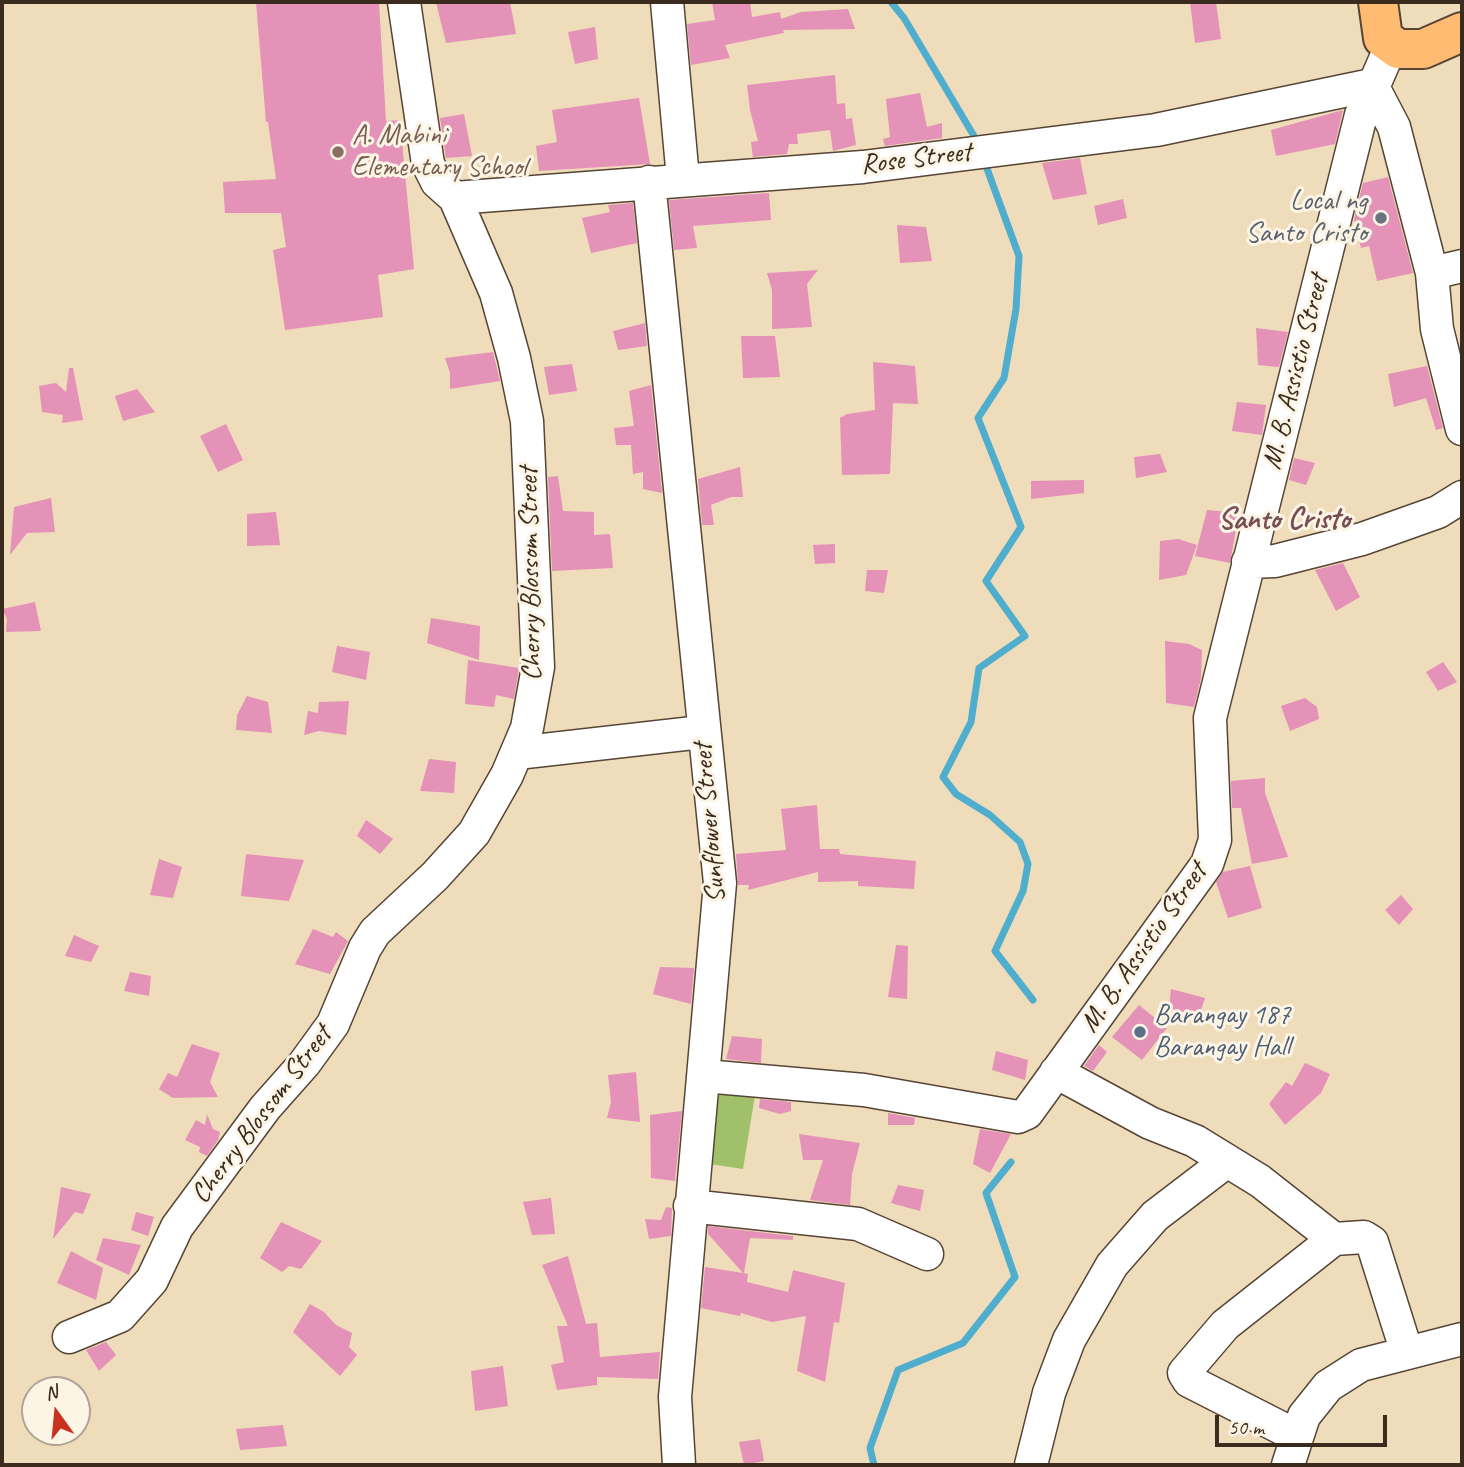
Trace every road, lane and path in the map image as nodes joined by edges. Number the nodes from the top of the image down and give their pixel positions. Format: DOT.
graph roads {
  1 [pos="404,2"];
  2 [pos="667,2"];
  3 [pos="1378,2"];
  4 [pos="1462,32"];
  5 [pos="1391,46"];
  6 [pos="1371,85"];
  7 [pos="683,179"];
  8 [pos="649,182"];
  9 [pos="455,198"];
  10 [pos="1462,266"];
  11 [pos="1432,273"];
  12 [pos="1462,429"];
  13 [pos="1462,497"];
  14 [pos="1248,562"];
  15 [pos="702,732"];
  16 [pos="517,754"];
  17 [pos="1056,1072"];
  18 [pos="704,1076"];
  19 [pos="1227,1161"];
  20 [pos="690,1206"];
  21 [pos="1335,1239"];
  22 [pos="927,1254"];
  23 [pos="69,1337"];
  24 [pos="1462,1339"];
  25 [pos="1407,1353"];
  26 [pos="1293,1451"];
  27 [pos="679,1465"];
  28 [pos="1031,1465"];
  1 -- 9 [label="street, Cherry Blossom Street"];
  2 -- 7 [label="street"];
  3 -- 5 [label="main road"];
  4 -- 5 [label="main road"];
  5 -- 6 [label="street, M. B. Assistio Street"];
  6 -- 7 [label="street, Rose Street"];
  6 -- 11 [label="street"];
  6 -- 14 [label="street, M. B. Assistio Street"];
  7 -- 8 [label="street, Rose Street"];
  8 -- 9 [label="street, Rose Street"];
  8 -- 15 [label="street, Sunflower Street"];
  9 -- 16 [label="street, Cherry Blossom Street"];
  10 -- 11 [label="street"];
  11 -- 12 [label="street"];
  13 -- 14 [label="street"];
  14 -- 17 [label="street, M. B. Assistio Street"];
  15 -- 16 [label="street"];
  15 -- 18 [label="street, Sunflower Street"];
  16 -- 23 [label="street, Cherry Blossom Street"];
  17 -- 18 [label="street, M. B. Assistio Street"];
  17 -- 19 [label="street"];
  18 -- 20 [label="street, Sunflower Street"];
  19 -- 21 [label="street"];
  19 -- 28 [label="street"];
  20 -- 22 [label="street"];
  20 -- 27 [label="street, Sunflower Street"];
  21 -- 25 [label="street"];
  21 -- 26 [label="street"];
  24 -- 25 [label="street"];
  25 -- 26 [label="street"];
}
